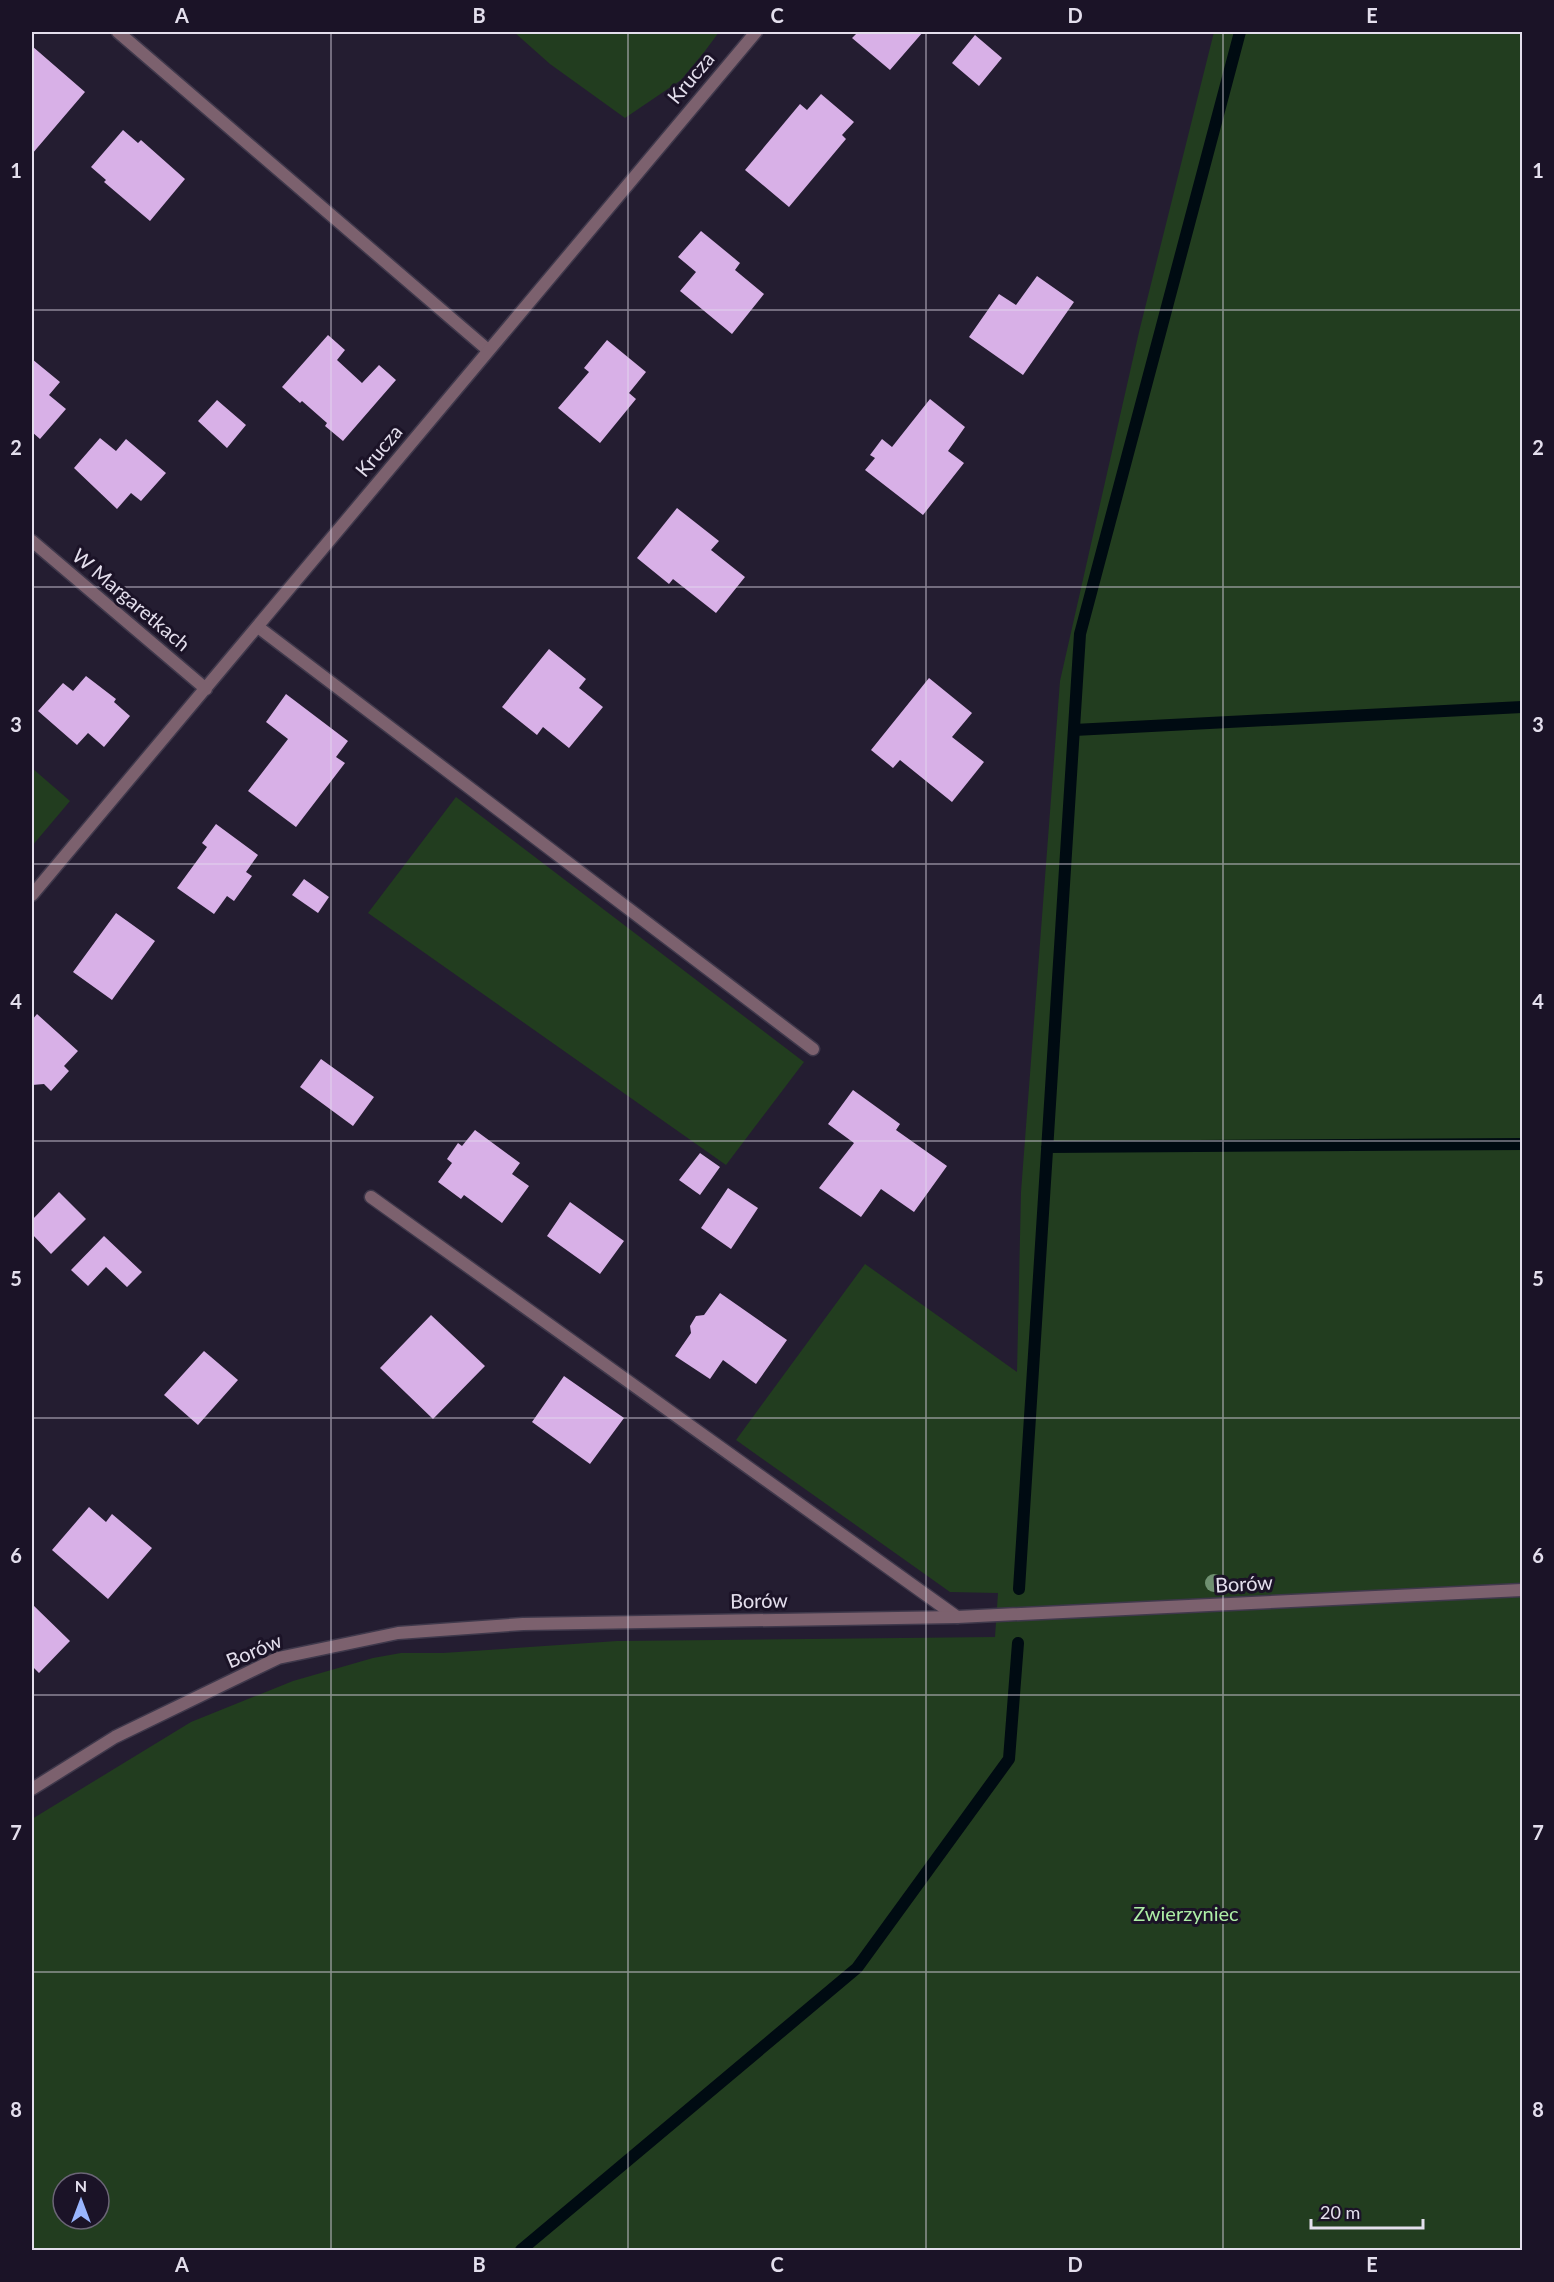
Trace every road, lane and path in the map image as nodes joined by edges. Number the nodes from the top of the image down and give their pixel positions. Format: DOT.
graph roads {
  1 [pos="118,32"];
  2 [pos="756,32"];
  3 [pos="488,350"];
  4 [pos="32,541"];
  5 [pos="258,627"];
  6 [pos="206,689"];
  7 [pos="32,896"];
  8 [pos="813,1049"];
  9 [pos="371,1197"];
  10 [pos="1522,1590"];
  11 [pos="957,1617"];
  12 [pos="32,1789"];
  1 -- 3 [label="street"];
  2 -- 3 [label="street, Krucza"];
  3 -- 5 [label="street, Krucza"];
  4 -- 6 [label="street, W Margaretkach"];
  5 -- 6 [label="street, Krucza"];
  5 -- 8 [label="street"];
  6 -- 7 [label="street, Krucza"];
  9 -- 11 [label="street"];
  10 -- 11 [label="street, Borów"];
  11 -- 12 [label="street, Borów"];
}
